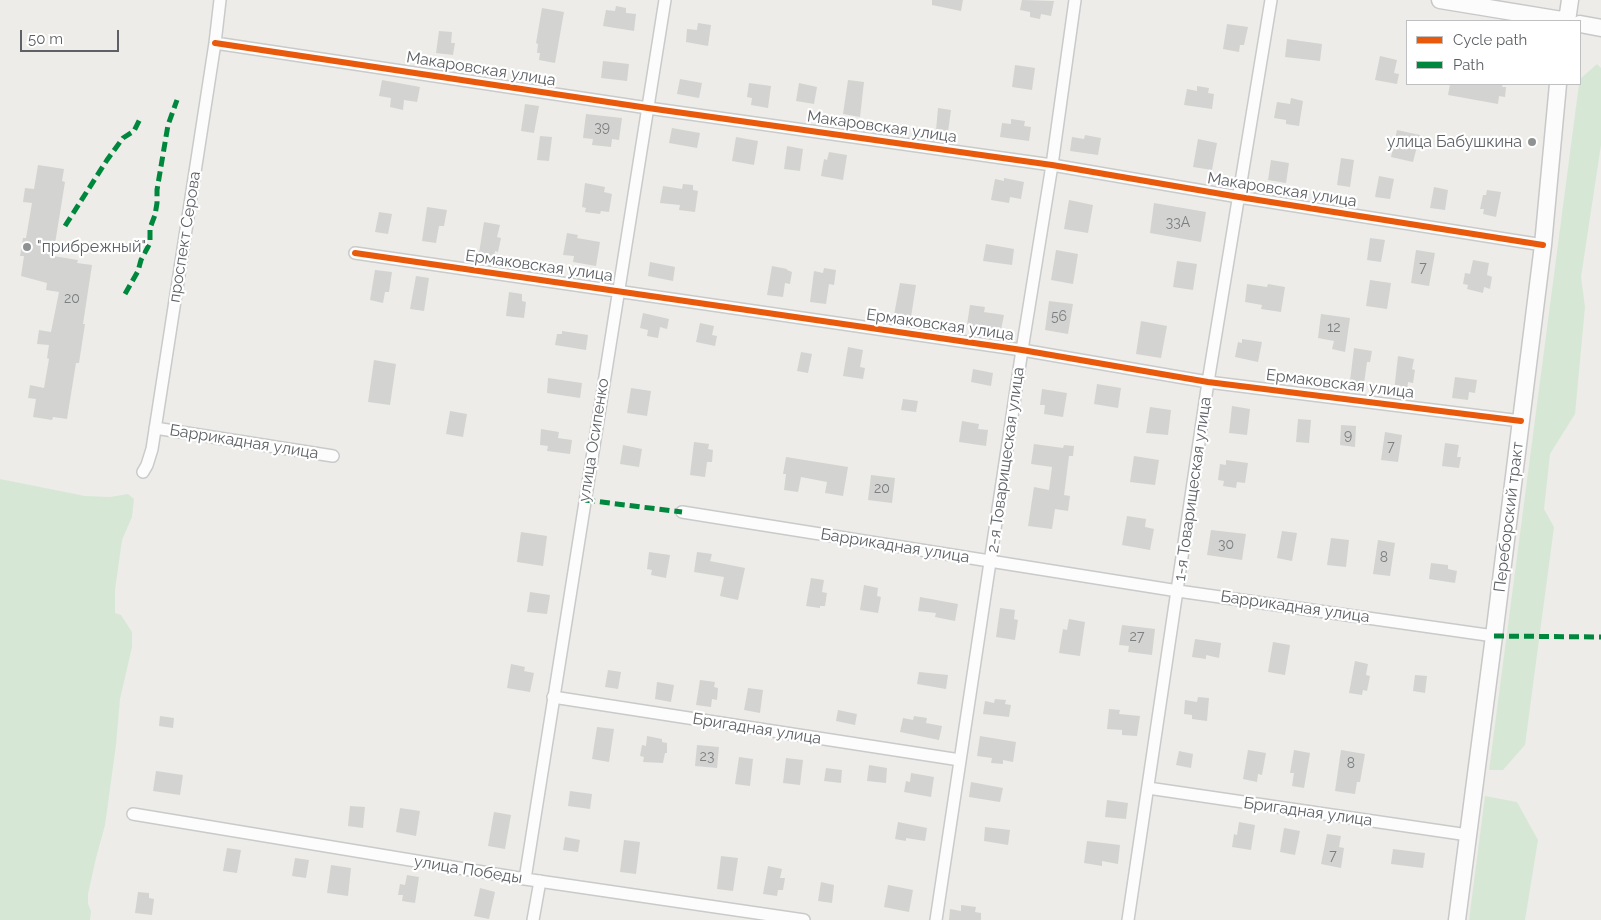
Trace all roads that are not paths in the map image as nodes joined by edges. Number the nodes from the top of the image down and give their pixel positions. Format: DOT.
graph roads {
  1 [pos="220,0"];
  2 [pos="665,0"];
  3 [pos="1075,0"];
  4 [pos="1271,0"];
  5 [pos="1440,0"];
  6 [pos="1570,0"];
  7 [pos="1561,20"];
  8 [pos="1567,20"];
  9 [pos="1581,24"];
  10 [pos="1601,28"];
  11 [pos="215,43"];
  12 [pos="1558,85"];
  13 [pos="648,108"];
  14 [pos="1052,165"];
  15 [pos="1239,197"];
  16 [pos="1543,245"];
  17 [pos="355,253"];
  18 [pos="618,292"];
  19 [pos="1022,350"];
  20 [pos="1208,382"];
  21 [pos="1521,421"];
  22 [pos="155,428"];
  23 [pos="333,456"];
  24 [pos="143,472"];
  25 [pos="682,512"];
  26 [pos="991,561"];
  27 [pos="1178,590"];
  28 [pos="1494,636"];
  29 [pos="553,697"];
  30 [pos="960,760"];
  31 [pos="1148,788"];
  32 [pos="133,814"];
  33 [pos="1468,835"];
  34 [pos="525,879"];
  35 [pos="540,882"];
  36 [pos="533,920"];
  37 [pos="804,920"];
  38 [pos="936,920"];
  39 [pos="1128,920"];
  40 [pos="1457,920"];
  1 -- 11 [label="street, проспект Серова"];
  2 -- 13 [label="street, улица Осипенко"];
  3 -- 14 [label="street, 2-я Товарищеская улица"];
  4 -- 15 [label="street, 1-я Товарищеская улица"];
  5 -- 7 [label="main road"];
  6 -- 8 [label="main road"];
  9 -- 10 [label="main road"];
  11 -- 13 [label="street, Макаровская улица"];
  11 -- 22 [label="street, проспект Серова"];
  12 -- 16 [label="main road, Переборский тракт"];
  13 -- 14 [label="street, Макаровская улица"];
  13 -- 18 [label="street, улица Осипенко"];
  14 -- 15 [label="street, Макаровская улица"];
  14 -- 19 [label="street, 2-я Товарищеская улица"];
  15 -- 16 [label="street, Макаровская улица"];
  15 -- 20 [label="street, 1-я Товарищеская улица"];
  16 -- 21 [label="main road, Переборский тракт"];
  17 -- 18 [label="street, Ермаковская улица"];
  18 -- 19 [label="street, Ермаковская улица"];
  18 -- 29 [label="street, улица Осипенко"];
  19 -- 20 [label="street, Ермаковская улица"];
  19 -- 26 [label="street, 2-я Товарищеская улица"];
  20 -- 21 [label="street, Ермаковская улица"];
  20 -- 27 [label="street, 1-я Товарищеская улица"];
  21 -- 28 [label="main road, Переборский тракт"];
  22 -- 23 [label="street, Баррикадная улица"];
  22 -- 24 [label="street, проспект Серова"];
  25 -- 26 [label="street, Баррикадная улица"];
  26 -- 27 [label="street, Баррикадная улица"];
  26 -- 30 [label="street, 2-я Товарищеская улица"];
  27 -- 28 [label="street, Баррикадная улица"];
  27 -- 31 [label="street, 1-я Товарищеская улица"];
  28 -- 33 [label="main road, Переборский тракт"];
  29 -- 30 [label="street, Бригадная улица"];
  29 -- 34 [label="street, улица Осипенко"];
  30 -- 38 [label="street, 2-я Товарищеская улица"];
  31 -- 33 [label="street, Бригадная улица"];
  31 -- 39 [label="street, 1-я Товарищеская улица"];
  32 -- 34 [label="street, улица Победы"];
  33 -- 40 [label="main road, Переборский тракт"];
  34 -- 35 [label="street, улица Победы"];
  35 -- 36 [label="street"];
  35 -- 37 [label="street, улица Победы"];
}
